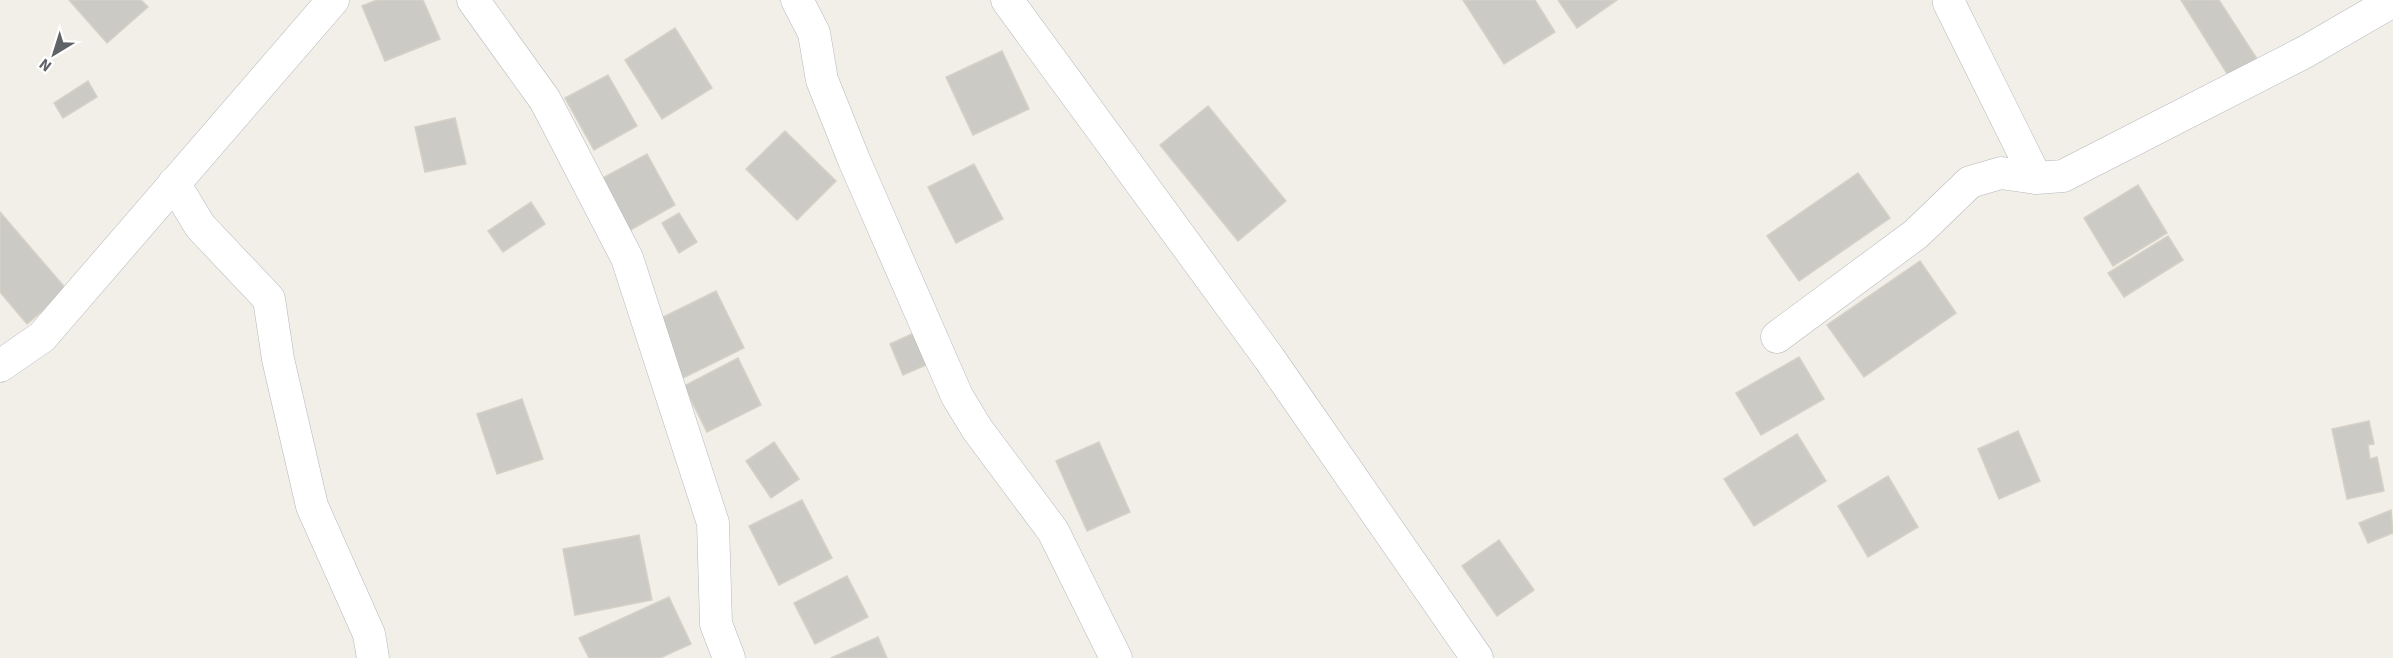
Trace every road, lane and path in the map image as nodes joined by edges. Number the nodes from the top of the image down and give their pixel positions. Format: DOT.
graph roads {
  1 [pos="333,0"];
  2 [pos="473,0"];
  3 [pos="797,0"];
  4 [pos="1007,0"];
  5 [pos="2393,2"];
  6 [pos="1949,3"];
  7 [pos="2036,178"];
  8 [pos="174,183"];
  9 [pos="1777,337"];
  10 [pos="0,366"];
  11 [pos="373,658"];
  12 [pos="729,658"];
  13 [pos="1116,658"];
  14 [pos="1478,658"];
  1 -- 8 [label="street"];
  2 -- 12 [label="street"];
  3 -- 13 [label="street"];
  4 -- 14 [label="street"];
  5 -- 7 [label="street"];
  6 -- 7 [label="street"];
  7 -- 9 [label="street"];
  8 -- 10 [label="street"];
  8 -- 11 [label="street"];
}
